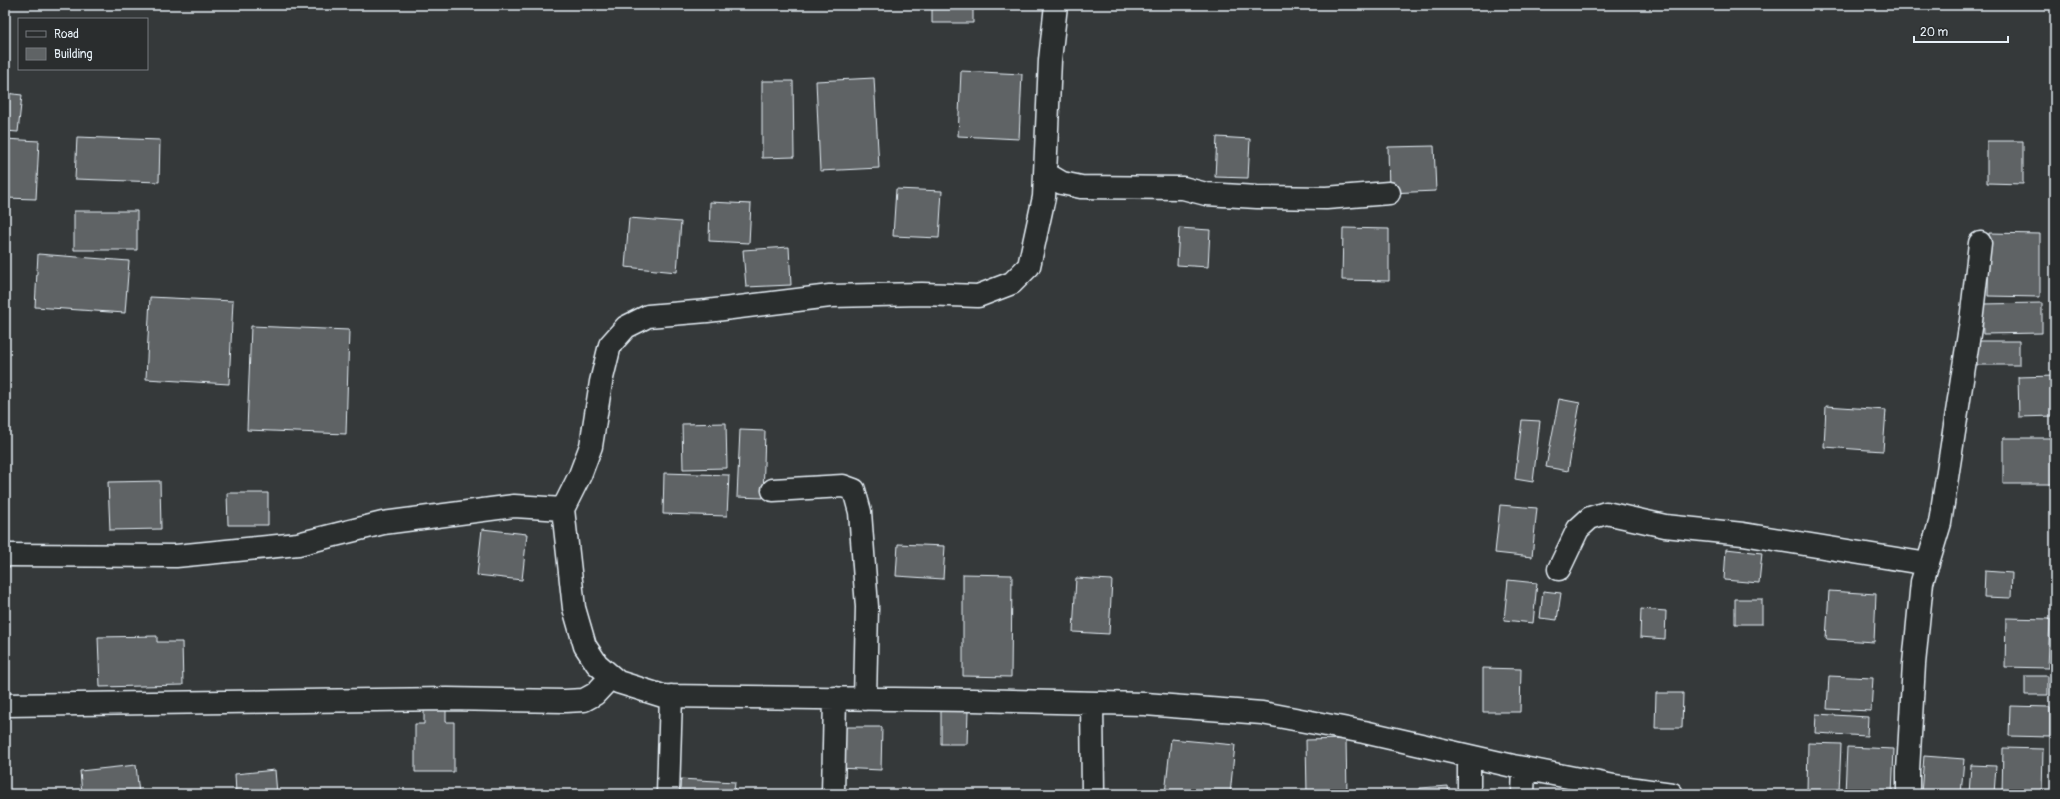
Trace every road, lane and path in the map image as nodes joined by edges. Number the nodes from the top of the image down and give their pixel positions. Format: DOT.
graph roads {
  1 [pos="1056,5"];
  2 [pos="1045,173"];
  3 [pos="1389,193"];
  4 [pos="1980,242"];
  5 [pos="773,490"];
  6 [pos="563,509"];
  7 [pos="5,555"];
  8 [pos="1928,564"];
  9 [pos="1559,569"];
  10 [pos="611,677"];
  11 [pos="671,696"];
  12 [pos="835,698"];
  13 [pos="864,699"];
  14 [pos="1092,703"];
  15 [pos="5,705"];
  16 [pos="1470,756"];
  17 [pos="1524,768"];
  18 [pos="668,794"];
  19 [pos="833,794"];
  20 [pos="1094,794"];
  21 [pos="1469,794"];
  22 [pos="1523,794"];
  23 [pos="1672,794"];
  24 [pos="1908,794"];
  1 -- 2 [label="street"];
  2 -- 3 [label="street"];
  2 -- 6 [label="street"];
  4 -- 8 [label="street"];
  5 -- 13 [label="street"];
  6 -- 7 [label="street"];
  6 -- 10 [label="street"];
  8 -- 9 [label="street"];
  8 -- 24 [label="street"];
  10 -- 11 [label="street"];
  10 -- 15 [label="street"];
  11 -- 12 [label="street"];
  11 -- 18 [label="street"];
  12 -- 13 [label="street"];
  12 -- 19 [label="street"];
  13 -- 14 [label="street"];
  14 -- 16 [label="street"];
  14 -- 20 [label="street"];
  16 -- 17 [label="street"];
  16 -- 21 [label="street"];
  17 -- 22 [label="street"];
  17 -- 23 [label="street"];
}
